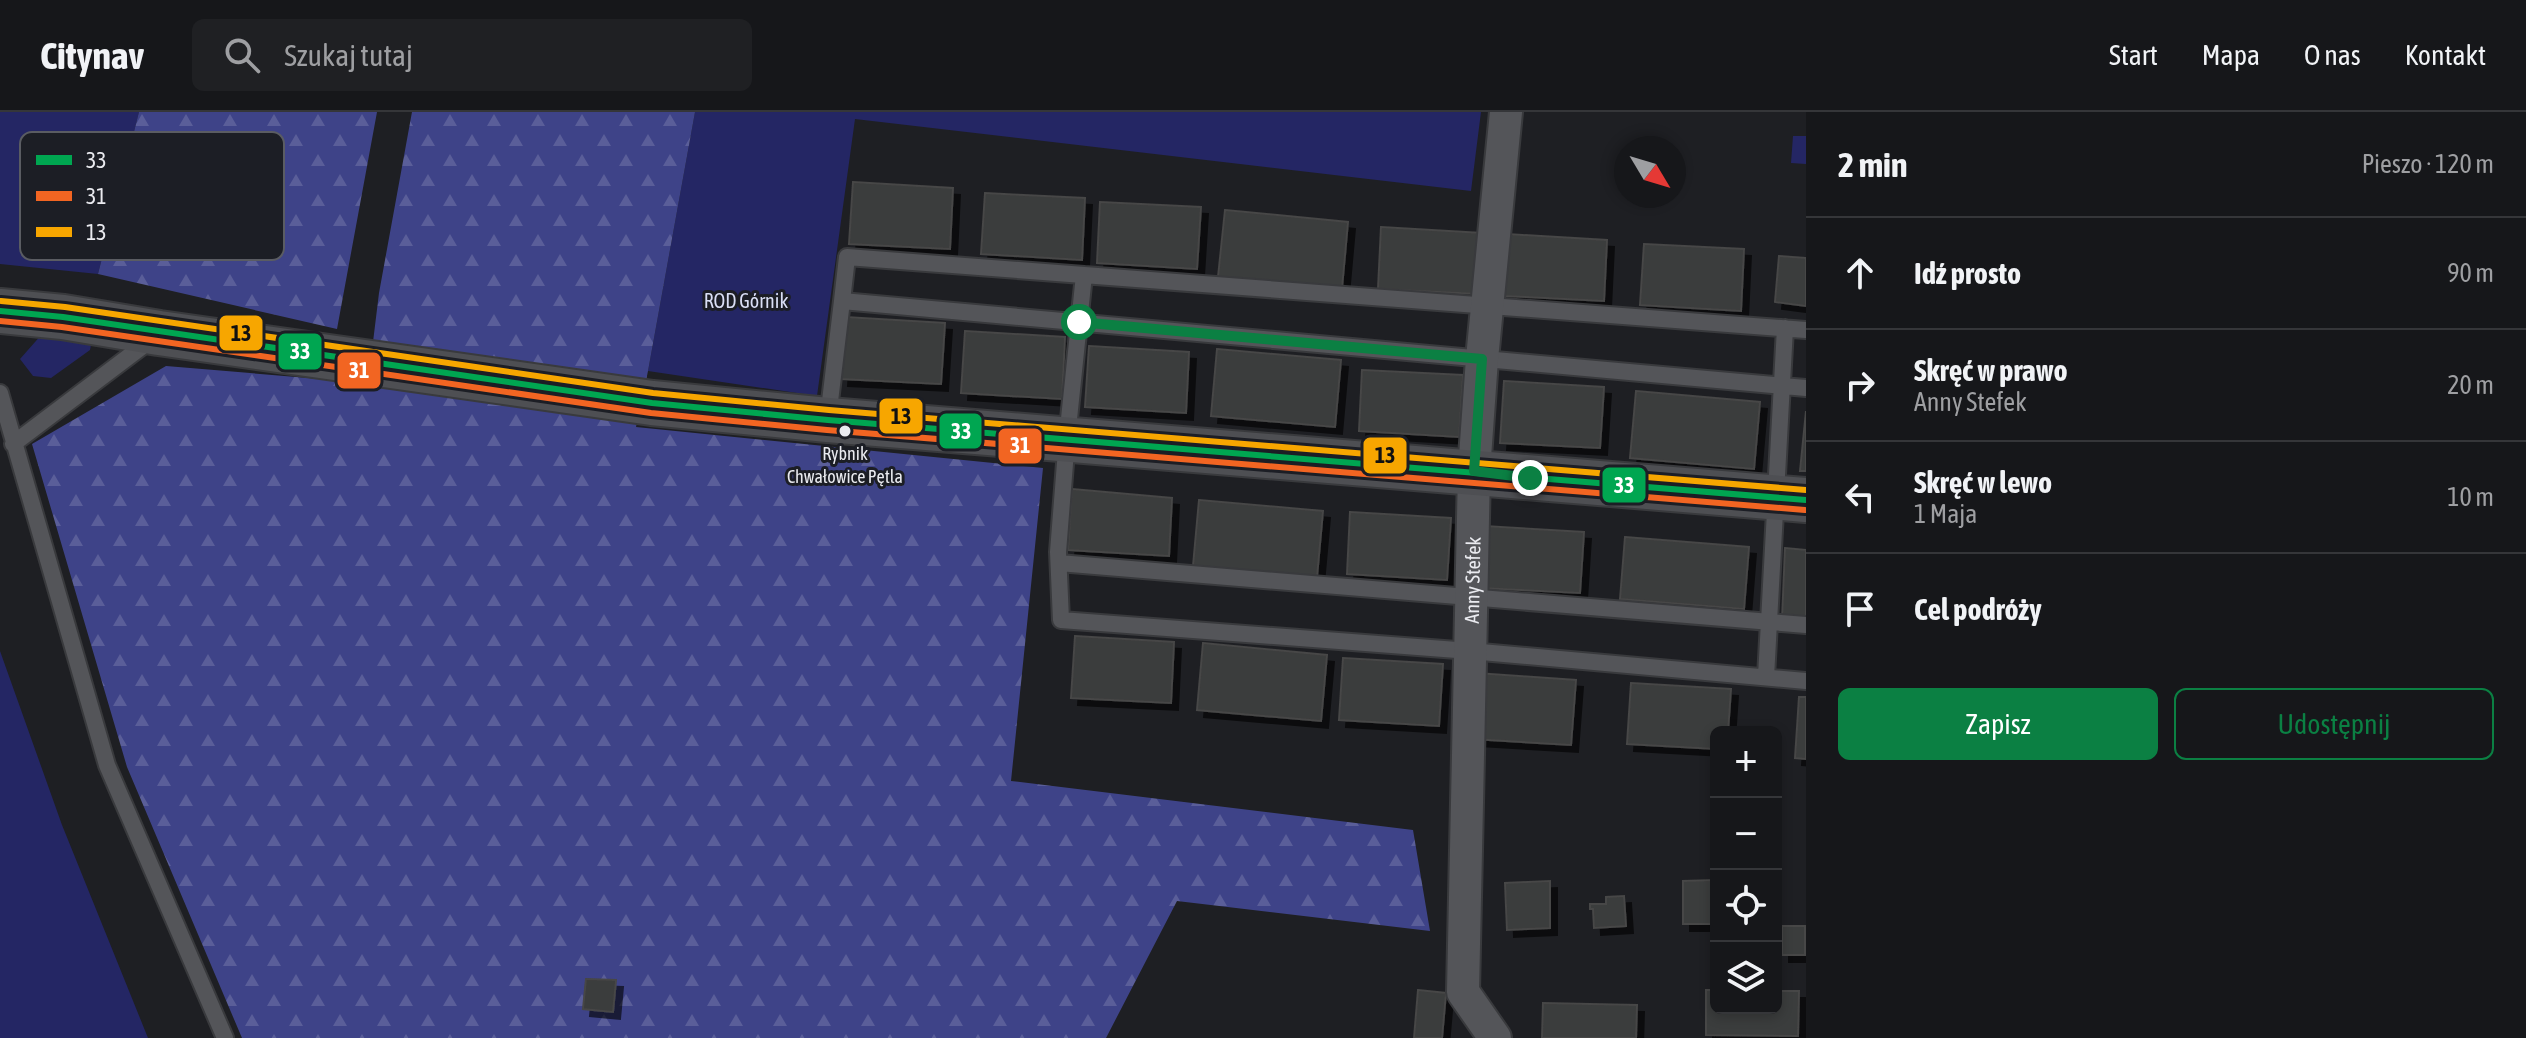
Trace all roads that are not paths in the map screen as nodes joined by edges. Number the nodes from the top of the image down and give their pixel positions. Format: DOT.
graph roads {
  1 [pos="1506,112"];
  2 [pos="1084,275"];
  3 [pos="842,301"];
  4 [pos="1489,305"];
  5 [pos="0,311"];
  6 [pos="1079,322"];
  7 [pos="1785,328"];
  8 [pos="1806,330"];
  9 [pos="159,333"];
  10 [pos="1482,359"];
  11 [pos="1782,386"];
  12 [pos="1806,388"];
  13 [pos="0,393"];
  14 [pos="828,420"];
  15 [pos="1067,438"];
  16 [pos="13,444"];
  17 [pos="1474,471"];
  18 [pos="1791,498"];
  19 [pos="1059,563"];
  20 [pos="1471,595"];
  21 [pos="1769,622"];
  22 [pos="1806,625"];
  23 [pos="1470,651"];
  24 [pos="1766,677"];
  25 [pos="1806,681"];
  26 [pos="225,1038"];
  27 [pos="1495,1038"];
  1 -- 4 [label="street, Anny Stefek"];
  2 -- 3 [label="lane"];
  2 -- 4 [label="lane"];
  2 -- 6 [label="lane"];
  3 -- 6 [label="lane"];
  3 -- 14 [label="lane"];
  4 -- 7 [label="lane"];
  4 -- 10 [label="street, Anny Stefek"];
  5 -- 9 [label="main road"];
  6 -- 10 [label="lane"];
  6 -- 15 [label="lane"];
  7 -- 8 [label="lane"];
  7 -- 11 [label="lane"];
  9 -- 14 [label="main road"];
  9 -- 16 [label="lane"];
  10 -- 11 [label="lane"];
  10 -- 17 [label="street, Anny Stefek"];
  11 -- 12 [label="lane"];
  11 -- 18 [label="lane"];
  13 -- 16 [label="lane"];
  14 -- 15 [label="main road"];
  15 -- 17 [label="main road"];
  15 -- 19 [label="lane"];
  16 -- 26 [label="lane"];
  17 -- 18 [label="main road"];
  17 -- 20 [label="street, Anny Stefek"];
  18 -- 21 [label="lane"];
  19 -- 20 [label="lane"];
  19 -- 23 [label="lane"];
  20 -- 21 [label="lane"];
  20 -- 23 [label="street, Anny Stefek"];
  21 -- 22 [label="lane"];
  21 -- 24 [label="lane"];
  23 -- 24 [label="lane"];
  23 -- 27 [label="street, Anny Stefek"];
  24 -- 25 [label="lane"];
}
